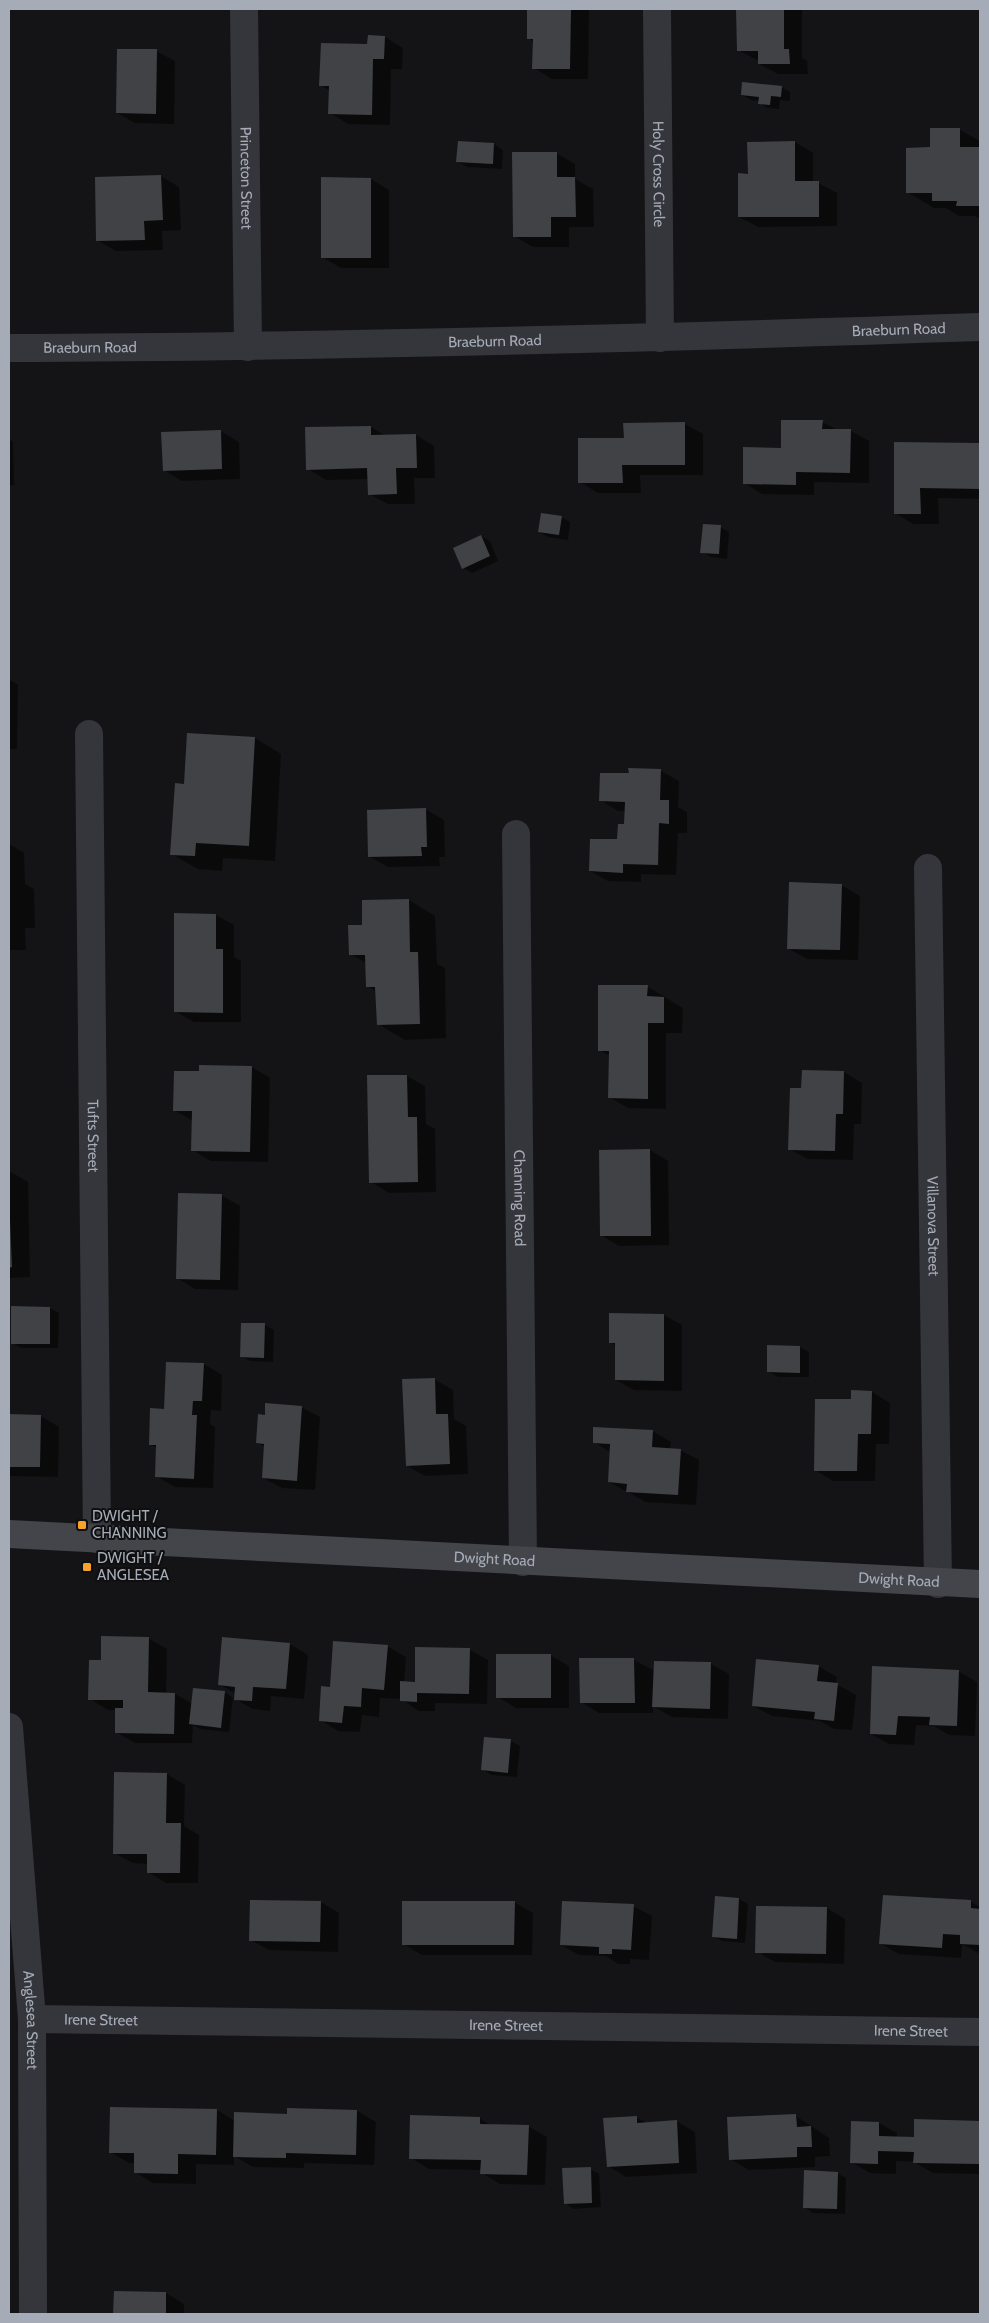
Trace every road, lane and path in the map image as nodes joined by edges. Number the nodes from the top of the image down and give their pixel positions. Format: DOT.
graph roads {
  1 [pos="244,9"];
  2 [pos="657,9"];
  3 [pos="980,327"];
  4 [pos="660,338"];
  5 [pos="248,347"];
  6 [pos="9,348"];
  7 [pos="89,734"];
  8 [pos="516,834"];
  9 [pos="928,868"];
  10 [pos="9,1534"];
  11 [pos="97,1540"];
  12 [pos="523,1562"];
  13 [pos="938,1584"];
  14 [pos="980,1584"];
  15 [pos="9,1727"];
  16 [pos="32,2019"];
  17 [pos="980,2032"];
  18 [pos="33,2314"];
  1 -- 5 [label="street, Princeton Street"];
  2 -- 4 [label="street, Holy Cross Circle"];
  3 -- 4 [label="street, Braeburn Road"];
  4 -- 5 [label="street, Braeburn Road"];
  5 -- 6 [label="street, Braeburn Road"];
  7 -- 11 [label="street, Tufts Street"];
  8 -- 12 [label="street, Channing Road"];
  9 -- 13 [label="street, Villanova Street"];
  10 -- 11 [label="main road, Dwight Road"];
  11 -- 12 [label="main road, Dwight Road"];
  12 -- 13 [label="main road, Dwight Road"];
  13 -- 14 [label="main road, Dwight Road"];
  15 -- 16 [label="street, Anglesea Street"];
  16 -- 17 [label="street, Irene Street"];
  16 -- 18 [label="street, Anglesea Street"];
}
